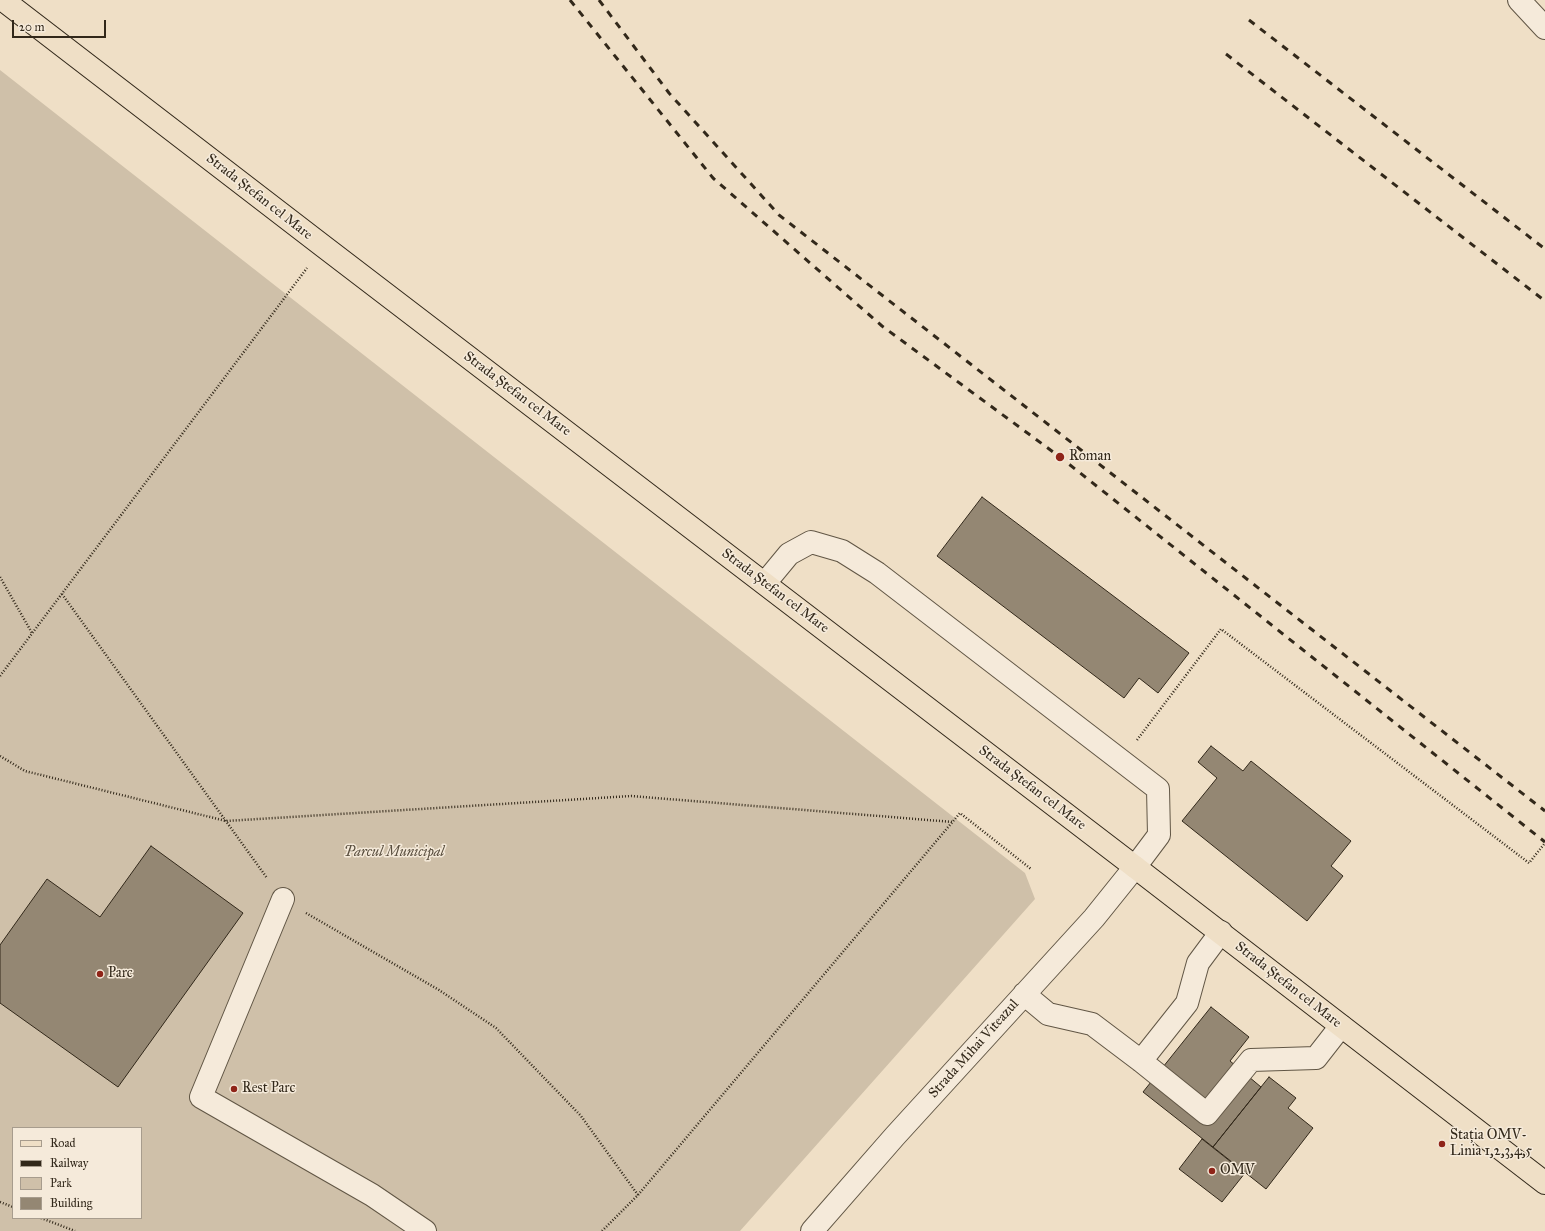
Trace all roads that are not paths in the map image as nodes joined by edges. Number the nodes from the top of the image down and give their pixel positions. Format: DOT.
graph roads {
  1 [pos="3,0"];
  2 [pos="1520,0"];
  3 [pos="1545,28"];
  4 [pos="765,583"];
  5 [pos="1135,866"];
  6 [pos="283,899"];
  7 [pos="1221,932"];
  8 [pos="1024,994"];
  9 [pos="1341,1026"];
  10 [pos="1141,1061"];
  11 [pos="1545,1182"];
  12 [pos="425,1231"];
  13 [pos="812,1231"];
  1 -- 4 [label="main road, Strada Ștefan cel Mare"];
  2 -- 3 [label="street"];
  4 -- 5 [label="main road, Strada Ștefan cel Mare"];
  4 -- 5 [label="street, Strada Mihai Viteazul"];
  5 -- 7 [label="main road, Strada Ștefan cel Mare"];
  5 -- 8 [label="street, Strada Mihai Viteazul"];
  6 -- 12 [label="street"];
  7 -- 9 [label="main road, Strada Ștefan cel Mare"];
  7 -- 10 [label="street"];
  8 -- 10 [label="street"];
  8 -- 13 [label="street, Strada Mihai Viteazul"];
  9 -- 10 [label="street"];
  9 -- 11 [label="main road, Strada Ștefan cel Mare"];
}
